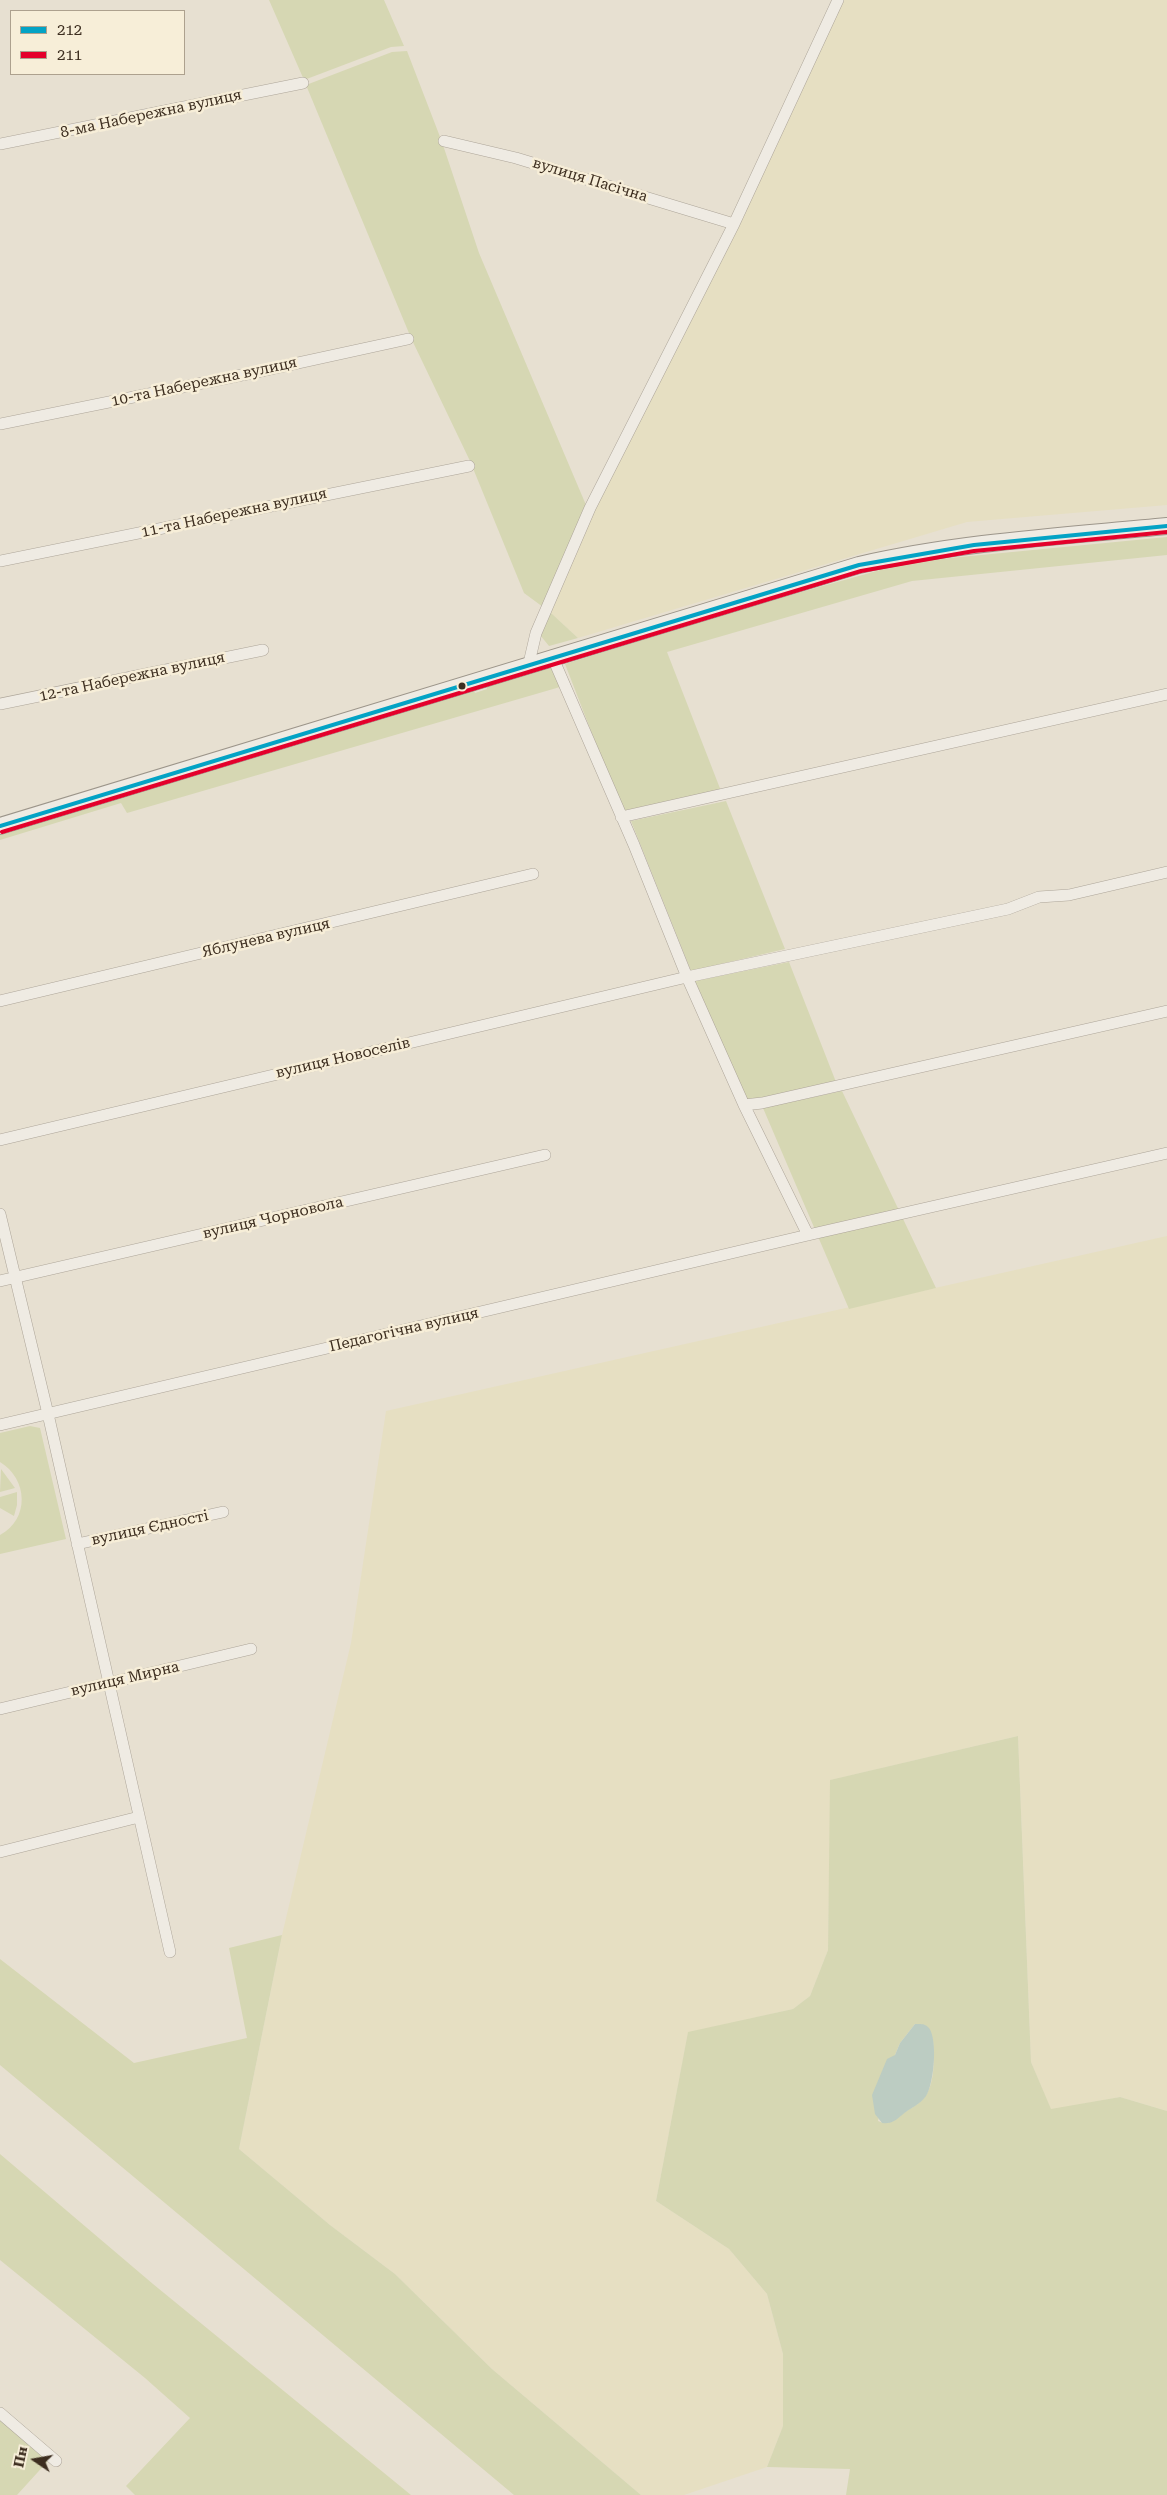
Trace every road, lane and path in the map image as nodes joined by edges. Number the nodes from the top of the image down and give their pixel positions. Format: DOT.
graph roads {
  1 [pos="838,0"];
  2 [pos="303,83"];
  3 [pos="444,141"];
  4 [pos="0,144"];
  5 [pos="734,224"];
  6 [pos="408,339"];
  7 [pos="0,424"];
  8 [pos="469,466"];
  9 [pos="1167,526"];
  10 [pos="0,561"];
  11 [pos="263,650"];
  12 [pos="552,656"];
  13 [pos="529,663"];
  14 [pos="1167,694"];
  15 [pos="0,704"];
  16 [pos="621,817"];
  17 [pos="0,826"];
  18 [pos="1167,872"];
  19 [pos="533,874"];
  20 [pos="687,977"];
  21 [pos="0,1001"];
  22 [pos="1167,1011"];
  23 [pos="744,1105"];
  24 [pos="0,1140"];
  25 [pos="1167,1153"];
  26 [pos="545,1155"];
  27 [pos="0,1214"];
  28 [pos="808,1234"];
  29 [pos="15,1277"];
  30 [pos="0,1281"];
  31 [pos="48,1414"];
  32 [pos="0,1425"];
  33 [pos="223,1512"];
  34 [pos="77,1544"];
  35 [pos="251,1649"];
  36 [pos="108,1683"];
  37 [pos="0,1709"];
  38 [pos="139,1817"];
  39 [pos="0,1852"];
  40 [pos="170,1952"];
  41 [pos="0,2412"];
  42 [pos="56,2460"];
  1 -- 5 [label="street"];
  2 -- 4 [label="street, 8-ма Набережна вулиця"];
  3 -- 5 [label="street, вулиця Пасічна"];
  5 -- 13 [label="street"];
  6 -- 7 [label="street, 10-та Набережна вулиця"];
  8 -- 10 [label="street, 11-та Набережна вулиця"];
  9 -- 12 [label="street"];
  11 -- 15 [label="street, 12-та Набережна вулиця"];
  12 -- 13 [label="street"];
  12 -- 16 [label="street"];
  13 -- 17 [label="street"];
  14 -- 16 [label="street"];
  16 -- 20 [label="street"];
  18 -- 20 [label="street, вулиця Новоселів"];
  19 -- 21 [label="street, Яблунева вулиця"];
  20 -- 23 [label="street"];
  20 -- 24 [label="street, вулиця Новоселів"];
  22 -- 23 [label="street"];
  23 -- 28 [label="street"];
  25 -- 28 [label="street, Педагогічна вулиця"];
  26 -- 29 [label="street, вулиця Чорновола"];
  27 -- 29 [label="street"];
  28 -- 31 [label="street, Педагогічна вулиця"];
  29 -- 30 [label="street, вулиця Чорновола"];
  29 -- 31 [label="street"];
  31 -- 32 [label="street, Педагогічна вулиця"];
  31 -- 34 [label="street"];
  33 -- 34 [label="street, вулиця Єдності"];
  34 -- 36 [label="street"];
  35 -- 36 [label="street, вулиця Мирна"];
  36 -- 37 [label="street, вулиця Мирна"];
  36 -- 38 [label="street"];
  38 -- 39 [label="street"];
  38 -- 40 [label="street"];
  41 -- 42 [label="street"];
}
